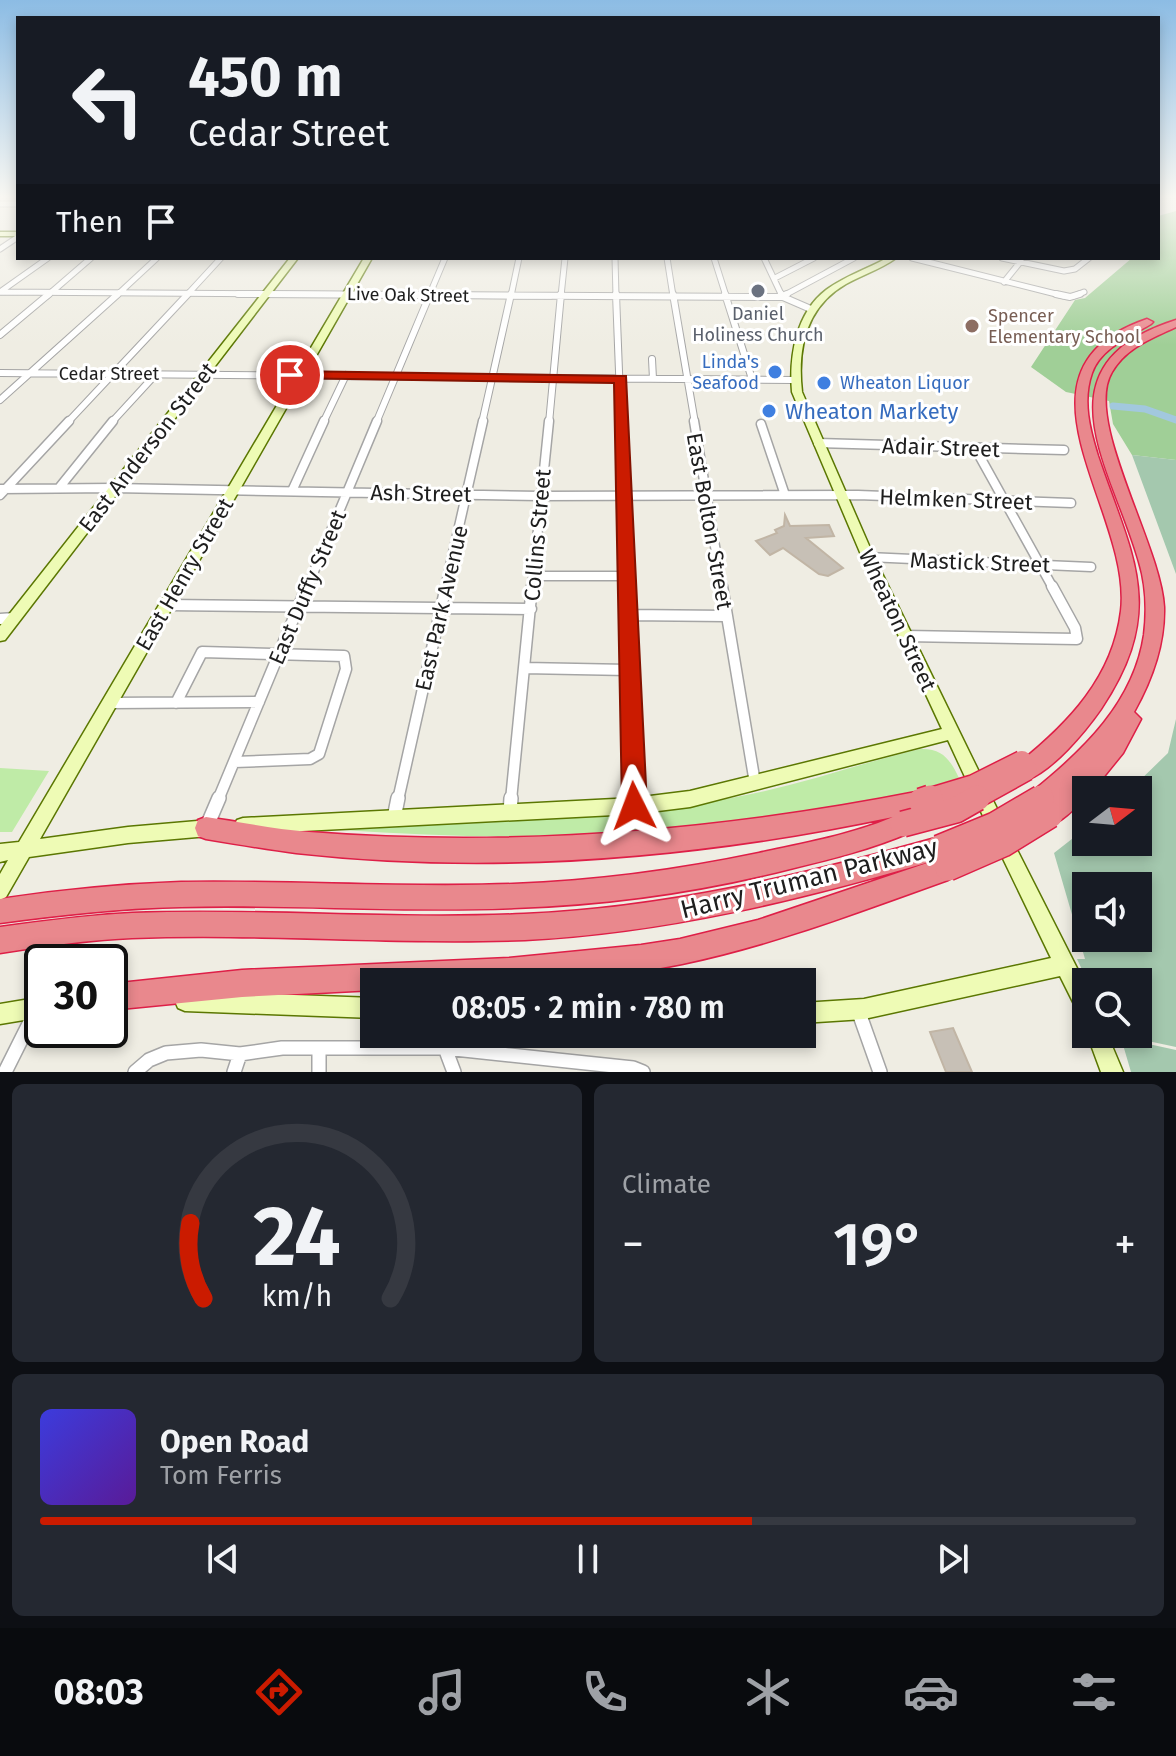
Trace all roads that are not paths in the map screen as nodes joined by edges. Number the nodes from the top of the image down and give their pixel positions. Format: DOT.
graph roads {
  1 [pos="45,260"];
  2 [pos="89,260"];
  3 [pos="155,260"];
  4 [pos="219,260"];
  5 [pos="292,260"];
  6 [pos="367,260"];
  7 [pos="444,260"];
  8 [pos="519,260"];
  9 [pos="565,260"];
  10 [pos="615,260"];
  11 [pos="667,260"];
  12 [pos="715,260"];
  13 [pos="765,260"];
  14 [pos="810,260"];
  15 [pos="850,260"];
  16 [pos="888,260"];
  17 [pos="920,260"];
  18 [pos="1021,260"];
  19 [pos="1086,260"];
  20 [pos="775,278"];
  21 [pos="1004,282"];
  22 [pos="0,292"];
  23 [pos="54,292"];
  24 [pos="118,292"];
  25 [pos="1084,292"];
  26 [pos="190,293"];
  27 [pos="267,293"];
  28 [pos="346,294"];
  29 [pos="429,295"];
  30 [pos="511,296"];
  31 [pos="560,296"];
  32 [pos="618,297"];
  33 [pos="673,297"];
  34 [pos="782,297"];
  35 [pos="726,298"];
  36 [pos="813,310"];
  37 [pos="1176,314"];
  38 [pos="1176,323"];
  39 [pos="0,335"];
  40 [pos="652,359"];
  41 [pos="0,373"];
  42 [pos="29,373"];
  43 [pos="113,374"];
  44 [pos="156,374"];
  45 [pos="204,374"];
  46 [pos="302,375"];
  47 [pos="346,375"];
  48 [pos="395,376"];
  49 [pos="492,377"];
  50 [pos="553,377"];
  51 [pos="621,379"];
  52 [pos="653,379"];
  53 [pos="687,379"];
  54 [pos="752,379"];
  55 [pos="794,380"];
  56 [pos="0,400"];
  57 [pos="1089,419"];
  58 [pos="761,424"];
  59 [pos="818,443"];
  60 [pos="975,448"];
  61 [pos="1064,450"];
  62 [pos="59,488"];
  63 [pos="114,488"];
  64 [pos="232,490"];
  65 [pos="2,491"];
  66 [pos="292,491"];
  67 [pos="347,492"];
  68 [pos="466,494"];
  69 [pos="785,495"];
  70 [pos="540,496"];
  71 [pos="625,496"];
  72 [pos="707,496"];
  73 [pos="842,496"];
  74 [pos="1004,499"];
  75 [pos="1071,503"];
  76 [pos="868,557"];
  77 [pos="1039,564"];
  78 [pos="1091,567"];
  79 [pos="533,576"];
  80 [pos="627,576"];
  81 [pos="167,605"];
  82 [pos="299,607"];
  83 [pos="441,609"];
  84 [pos="531,609"];
  85 [pos="628,615"];
  86 [pos="726,616"];
  87 [pos="14,618"];
  88 [pos="0,619"];
  89 [pos="0,636"];
  90 [pos="906,636"];
  91 [pos="279,653"];
  92 [pos="524,668"];
  93 [pos="628,670"];
  94 [pos="259,702"];
  95 [pos="110,703"];
  96 [pos="176,703"];
  97 [pos="951,733"];
  98 [pos="234,762"];
  99 [pos="1024,766"];
  100 [pos="755,783"];
  101 [pos="634,806"];
  102 [pos="510,813"];
  103 [pos="394,818"];
  104 [pos="206,828"];
  105 [pos="24,851"];
  106 [pos="0,853"];
  107 [pos="944,858"];
  108 [pos="0,891"];
  109 [pos="0,911"];
  110 [pos="0,940"];
  111 [pos="1064,965"];
  112 [pos="1072,980"];
  113 [pos="128,996"];
  114 [pos="128,999"];
  115 [pos="360,1007"];
  116 [pos="24,1010"];
  117 [pos="858,1010"];
  118 [pos="816,1012"];
  119 [pos="0,1014"];
  120 [pos="24,1036"];
  121 [pos="319,1048"];
  122 [pos="360,1048"];
  123 [pos="445,1048"];
  124 [pos="1103,1048"];
  125 [pos="240,1054"];
  126 [pos="5,1072"];
  127 [pos="135,1072"];
  128 [pos="234,1072"];
  129 [pos="319,1072"];
  130 [pos="454,1072"];
  131 [pos="643,1072"];
  132 [pos="880,1072"];
  133 [pos="1112,1072"];
  1 -- 22 [label="street"];
  2 -- 23 [label="street"];
  3 -- 24 [label="street"];
  4 -- 26 [label="street"];
  5 -- 27 [label="main road, East Anderson Street"];
  6 -- 28 [label="main road, East Henry Street"];
  7 -- 29 [label="street, East Duffy Street"];
  8 -- 30 [label="street, East Park Avenue"];
  9 -- 31 [label="street, Collins Street"];
  10 -- 32 [label="street"];
  11 -- 33 [label="street, East Bolton Street"];
  12 -- 35 [label="street"];
  13 -- 20 [label="street"];
  14 -- 20 [label="street"];
  15 -- 34 [label="street"];
  16 -- 36 [label="main road"];
  17 -- 21 [label="street"];
  18 -- 19 [label="street"];
  18 -- 21 [label="street"];
  20 -- 34 [label="street"];
  21 -- 25 [label="street"];
  22 -- 23 [label="street, Live Oak Street"];
  23 -- 24 [label="street, Live Oak Street"];
  23 -- 39 [label="street"];
  24 -- 26 [label="street, Live Oak Street"];
  24 -- 42 [label="street"];
  26 -- 27 [label="street, Live Oak Street"];
  26 -- 43 [label="street"];
  27 -- 28 [label="street, Live Oak Street"];
  27 -- 45 [label="main road, East Anderson Street"];
  28 -- 29 [label="street, Live Oak Street"];
  28 -- 46 [label="main road, East Henry Street"];
  29 -- 30 [label="street, Live Oak Street"];
  29 -- 48 [label="street, East Duffy Street"];
  30 -- 31 [label="street, Live Oak Street"];
  30 -- 49 [label="street, East Park Avenue"];
  31 -- 32 [label="street, Live Oak Street"];
  31 -- 50 [label="street, Collins Street"];
  32 -- 33 [label="street, Live Oak Street"];
  32 -- 51 [label="street"];
  33 -- 35 [label="street, Live Oak Street"];
  33 -- 53 [label="street, East Bolton Street"];
  34 -- 35 [label="street, Live Oak Street"];
  34 -- 36 [label="street, Live Oak Street"];
  35 -- 54 [label="street"];
  36 -- 55 [label="main road"];
  37 -- 57 [label="highway, Harry Truman Parkway"];
  38 -- 57 [label="highway, Harry Truman Parkway"];
  40 -- 52 [label="street"];
  41 -- 42 [label="street, Cedar Street"];
  42 -- 43 [label="street, Cedar Street"];
  42 -- 56 [label="street"];
  43 -- 44 [label="street, Cedar Street"];
  43 -- 65 [label="street"];
  44 -- 45 [label="street, Cedar Street"];
  44 -- 62 [label="street"];
  45 -- 46 [label="street, Cedar Street"];
  45 -- 63 [label="main road, East Anderson Street"];
  46 -- 47 [label="street, Cedar Street"];
  46 -- 64 [label="main road, East Henry Street"];
  47 -- 48 [label="street, Cedar Street"];
  47 -- 66 [label="street"];
  48 -- 49 [label="street, Cedar Street"];
  48 -- 67 [label="street, East Duffy Street"];
  49 -- 50 [label="street, Cedar Street"];
  49 -- 68 [label="street, East Park Avenue"];
  50 -- 51 [label="street, Cedar Street"];
  50 -- 70 [label="street, Collins Street"];
  51 -- 52 [label="street, Cedar Street"];
  51 -- 71 [label="street"];
  52 -- 53 [label="street, Cedar Street"];
  53 -- 54 [label="street, Cedar Street"];
  53 -- 72 [label="street, East Bolton Street"];
  54 -- 55 [label="street, Cedar Street"];
  55 -- 59 [label="main road, Wheaton Street"];
  57 -- 99 [label="highway, Harry Truman Parkway"];
  57 -- 107 [label="highway, Harry Truman Parkway, bridge"];
  58 -- 69 [label="street"];
  59 -- 60 [label="street, Adair Street"];
  59 -- 73 [label="main road, Wheaton Street"];
  60 -- 61 [label="street, Adair Street"];
  60 -- 74 [label="street"];
  62 -- 63 [label="street, Ash Street"];
  62 -- 65 [label="street, Ash Street"];
  63 -- 64 [label="street, Ash Street"];
  63 -- 87 [label="main road, East Anderson Street"];
  64 -- 66 [label="street, Ash Street"];
  64 -- 81 [label="main road, East Henry Street"];
  66 -- 67 [label="street, Ash Street"];
  67 -- 68 [label="street, Ash Street"];
  67 -- 82 [label="street, East Duffy Street"];
  68 -- 70 [label="street, Ash Street"];
  68 -- 83 [label="street, East Park Avenue"];
  69 -- 72 [label="street, Ash Street"];
  69 -- 73 [label="street, Ash Street"];
  70 -- 71 [label="street, Ash Street"];
  70 -- 79 [label="street, Collins Street"];
  71 -- 72 [label="street, Ash Street"];
  71 -- 80 [label="street"];
  72 -- 86 [label="street, East Bolton Street"];
  73 -- 74 [label="street, Helmken Street"];
  73 -- 76 [label="main road, Wheaton Street"];
  74 -- 75 [label="street, Helmken Street"];
  74 -- 77 [label="street"];
  76 -- 77 [label="street, Mastick Street"];
  76 -- 90 [label="main road, Wheaton Street"];
  77 -- 78 [label="street, Mastick Street"];
  77 -- 90 [label="street"];
  79 -- 80 [label="street"];
  79 -- 84 [label="street, Collins Street"];
  80 -- 85 [label="street"];
  81 -- 82 [label="street"];
  81 -- 95 [label="main road, East Henry Street"];
  82 -- 83 [label="street"];
  82 -- 91 [label="street, East Duffy Street"];
  83 -- 84 [label="street"];
  83 -- 103 [label="street, East Park Avenue"];
  84 -- 92 [label="street, Collins Street"];
  85 -- 86 [label="street"];
  85 -- 93 [label="street"];
  86 -- 100 [label="street, East Bolton Street"];
  87 -- 88 [label="street"];
  87 -- 89 [label="main road, East Anderson Street"];
  90 -- 97 [label="main road, Wheaton Street"];
  91 -- 94 [label="street, East Duffy Street"];
  91 -- 96 [label="street"];
  91 -- 98 [label="street"];
  92 -- 93 [label="street"];
  92 -- 102 [label="street, Collins Street"];
  93 -- 101 [label="street"];
  94 -- 96 [label="street"];
  94 -- 98 [label="street, East Duffy Street"];
  95 -- 96 [label="street"];
  95 -- 105 [label="main road, East Henry Street"];
  97 -- 100 [label="main road"];
  97 -- 111 [label="main road, Wheaton Street"];
  98 -- 104 [label="street, East Duffy Street"];
  99 -- 104 [label="highway, bridge"];
  99 -- 109 [label="highway, Harry Truman Parkway, bridge"];
  100 -- 101 [label="main road"];
  101 -- 102 [label="main road"];
  102 -- 103 [label="main road"];
  103 -- 104 [label="main road"];
  104 -- 105 [label="main road"];
  105 -- 106 [label="main road"];
  105 -- 108 [label="main road, East Henry Street"];
  107 -- 110 [label="highway, Harry Truman Parkway"];
  107 -- 113 [label="highway"];
  111 -- 112 [label="main road, Wheaton Street"];
  111 -- 117 [label="main road"];
  114 -- 115 [label="main road"];
  116 -- 119 [label="main road"];
  117 -- 118 [label="main road"];
  117 -- 132 [label="street"];
  120 -- 126 [label="street"];
  121 -- 122 [label="street"];
  121 -- 125 [label="street"];
  121 -- 129 [label="street"];
  123 -- 130 [label="street"];
  123 -- 131 [label="street"];
  124 -- 133 [label="main road"];
  125 -- 127 [label="street"];
  125 -- 128 [label="street"];
}
